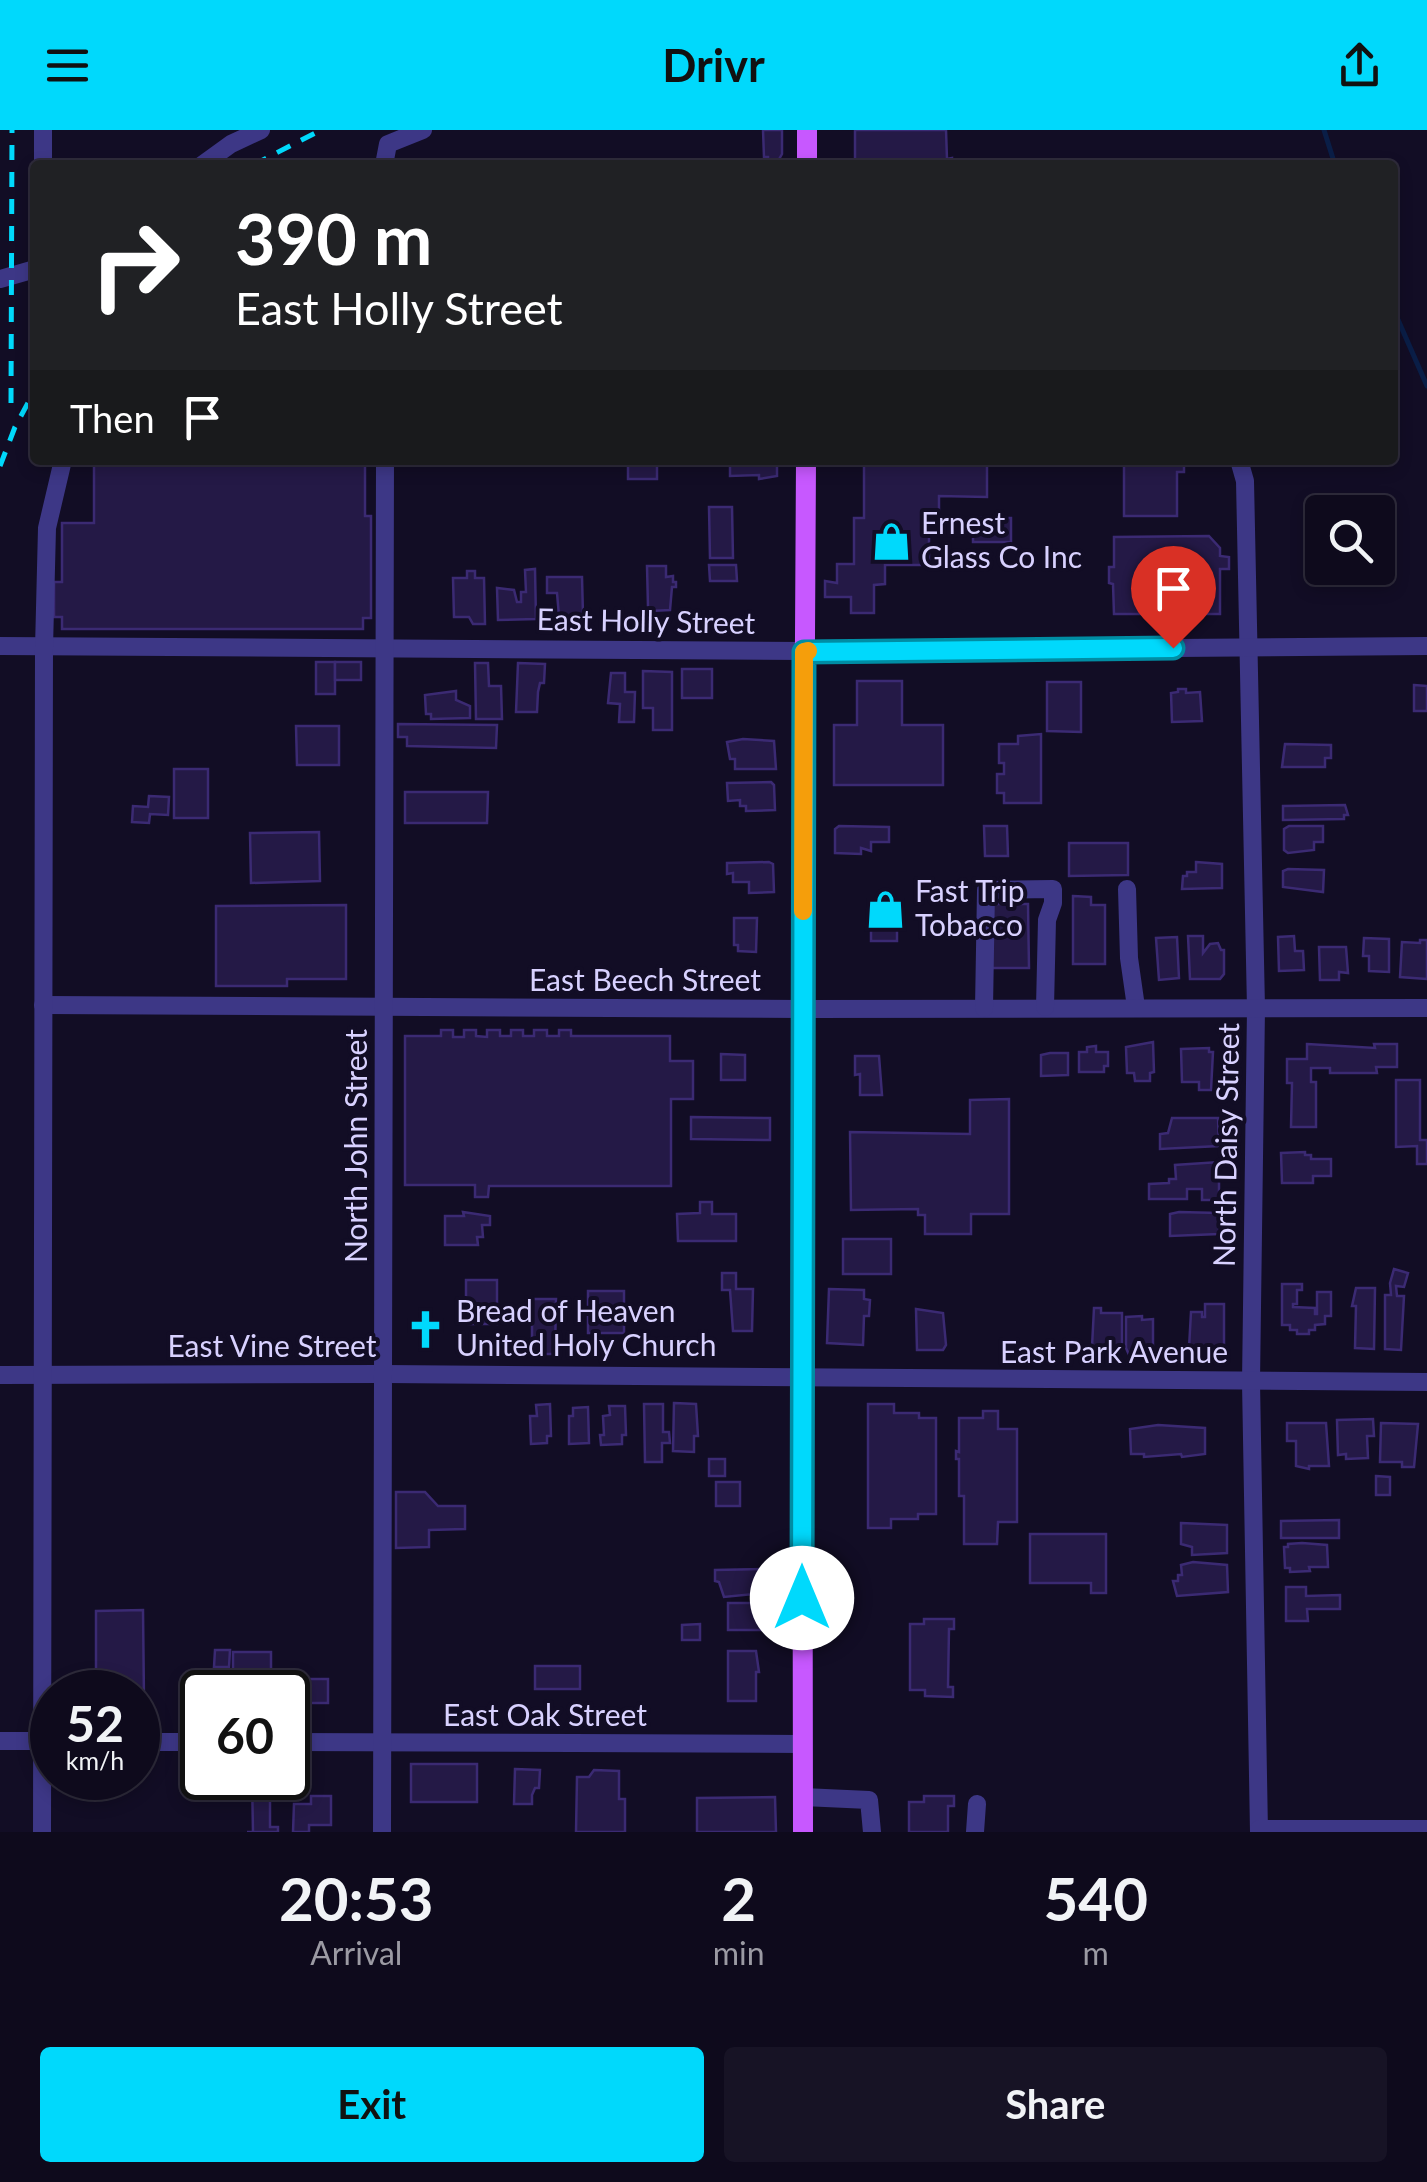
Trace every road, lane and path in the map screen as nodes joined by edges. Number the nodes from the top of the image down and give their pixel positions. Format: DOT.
graph roads {
  1 [pos="43,130"];
  2 [pos="261,130"];
  3 [pos="423,130"];
  4 [pos="807,130"];
  5 [pos="43,160"];
  6 [pos="209,160"];
  7 [pos="385,160"];
  8 [pos="807,160"];
  9 [pos="30,271"];
  10 [pos="0,279"];
  11 [pos="63,465"];
  12 [pos="385,465"];
  13 [pos="806,465"];
  14 [pos="1240,465"];
  15 [pos="0,646"];
  16 [pos="1247,646"];
  17 [pos="1427,646"];
  18 [pos="386,647"];
  19 [pos="44,648"];
  20 [pos="804,652"];
  21 [pos="1127,888"];
  22 [pos="44,1005"];
  23 [pos="384,1006"];
  24 [pos="1046,1007"];
  25 [pos="1136,1007"];
  26 [pos="984,1008"];
  27 [pos="1256,1008"];
  28 [pos="1427,1008"];
  29 [pos="802,1010"];
  30 [pos="385,1374"];
  31 [pos="0,1376"];
  32 [pos="44,1376"];
  33 [pos="801,1378"];
  34 [pos="1251,1382"];
  35 [pos="1427,1382"];
  36 [pos="47,1670"];
  37 [pos="0,1741"];
  38 [pos="30,1741"];
  39 [pos="310,1742"];
  40 [pos="382,1743"];
  41 [pos="802,1744"];
  42 [pos="803,1798"];
  43 [pos="44,1800"];
  44 [pos="977,1804"];
  45 [pos="1427,1828"];
  46 [pos="1259,1830"];
  47 [pos="42,1832"];
  48 [pos="382,1832"];
  49 [pos="803,1832"];
  50 [pos="872,1832"];
  51 [pos="976,1832"];
  1 -- 5 [label="street"];
  2 -- 6 [label="street"];
  3 -- 7 [label="street"];
  4 -- 8 [label="main road"];
  9 -- 10 [label="street"];
  11 -- 19 [label="street"];
  12 -- 18 [label="street, North John Street"];
  13 -- 20 [label="main road"];
  14 -- 16 [label="street, North Daisy Street"];
  15 -- 19 [label="street, East Holly Street"];
  16 -- 17 [label="street, East Holly Street"];
  16 -- 20 [label="street, East Holly Street"];
  16 -- 27 [label="street, North Daisy Street"];
  18 -- 19 [label="street, East Holly Street"];
  18 -- 20 [label="street, East Holly Street"];
  18 -- 23 [label="street, North John Street"];
  19 -- 22 [label="street"];
  20 -- 29 [label="main road"];
  21 -- 25 [label="street"];
  22 -- 23 [label="street, East Beech Street"];
  22 -- 32 [label="street"];
  23 -- 29 [label="street, East Beech Street"];
  23 -- 30 [label="street, North John Street"];
  24 -- 25 [label="street, East Beech Street"];
  24 -- 26 [label="street, East Beech Street"];
  24 -- 26 [label="street"];
  25 -- 27 [label="street, East Beech Street"];
  26 -- 29 [label="street, East Beech Street"];
  27 -- 28 [label="street, East Beech Street"];
  27 -- 34 [label="street, North Daisy Street"];
  29 -- 33 [label="main road"];
  30 -- 32 [label="street, East Vine Street"];
  30 -- 33 [label="street, East Vine Street"];
  30 -- 40 [label="street, North John Street"];
  31 -- 32 [label="street, East Vine Street"];
  32 -- 36 [label="street"];
  33 -- 34 [label="street, East Park Avenue"];
  33 -- 41 [label="main road"];
  34 -- 35 [label="street, East Park Avenue"];
  34 -- 46 [label="street, North Daisy Street"];
  37 -- 38 [label="street"];
  39 -- 40 [label="street, East Oak Street"];
  40 -- 41 [label="street, East Oak Street"];
  40 -- 48 [label="street, North John Street"];
  41 -- 42 [label="main road"];
  42 -- 49 [label="main road"];
  42 -- 50 [label="street"];
  43 -- 47 [label="street"];
  44 -- 51 [label="street"];
  45 -- 46 [label="street"];
}
